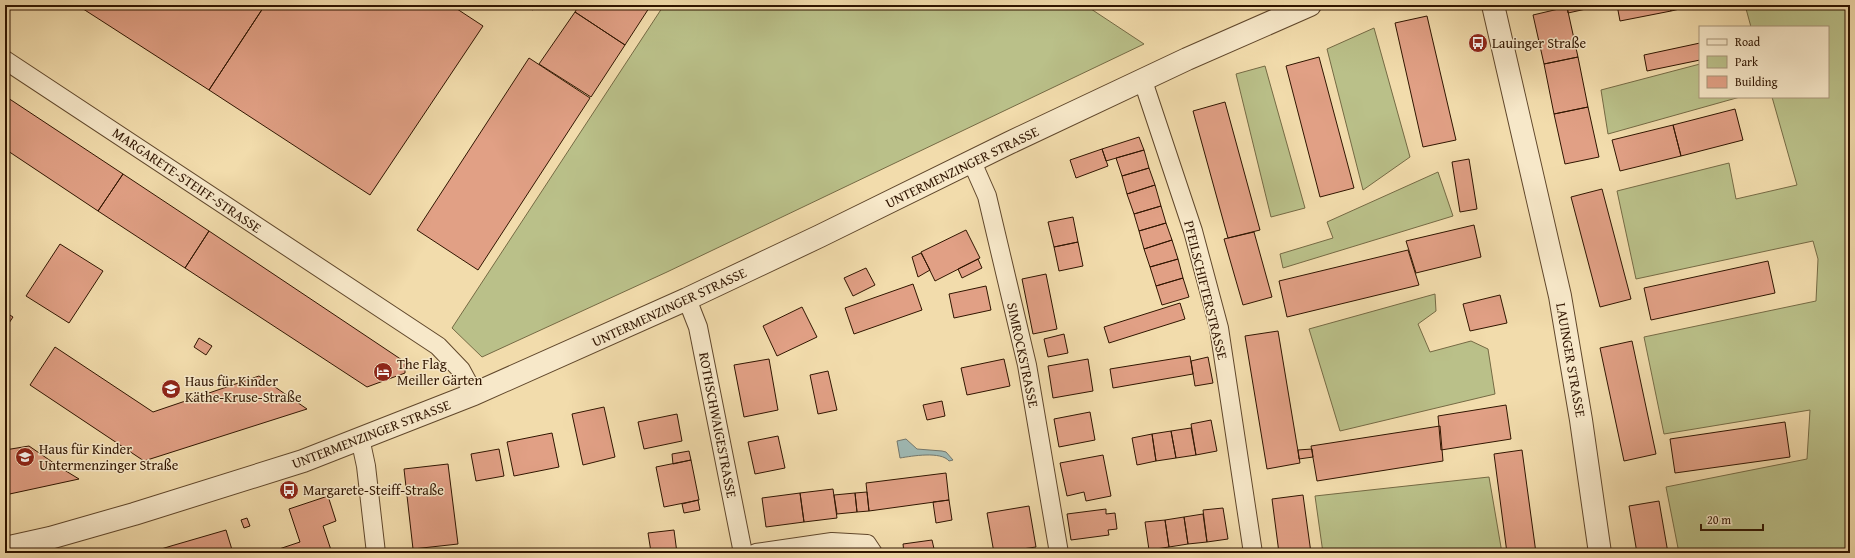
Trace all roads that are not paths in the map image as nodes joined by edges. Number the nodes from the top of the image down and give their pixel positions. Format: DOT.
graph roads {
  1 [pos="1310,5"];
  2 [pos="1493,5"];
  3 [pos="5,60"];
  4 [pos="1142,81"];
  5 [pos="972,162"];
  6 [pos="687,299"];
  7 [pos="474,394"];
  8 [pos="360,438"];
  9 [pos="5,548"];
  10 [pos="376,553"];
  11 [pos="743,553"];
  12 [pos="756,553"];
  13 [pos="873,553"];
  14 [pos="1059,553"];
  15 [pos="1253,553"];
  16 [pos="1600,553"];
  1 -- 4 [label="street, UNTERMENZINGER STRASSE"];
  2 -- 16 [label="street, LAUINGER STRASSE"];
  3 -- 7 [label="street, MARGARETE-STEIFF-STRASSE"];
  4 -- 5 [label="street, UNTERMENZINGER STRASSE"];
  4 -- 15 [label="street, PFEILSCHIFTERSTRASSE"];
  5 -- 6 [label="street, UNTERMENZINGER STRASSE"];
  5 -- 14 [label="street, SIMROCKSTRASSE"];
  6 -- 7 [label="street, UNTERMENZINGER STRASSE"];
  6 -- 11 [label="street, ROTHSCHWAIGESTRASSE"];
  7 -- 8 [label="street, UNTERMENZINGER STRASSE"];
  8 -- 9 [label="street, UNTERMENZINGER STRASSE"];
  8 -- 10 [label="street"];
  12 -- 13 [label="street"];
}
